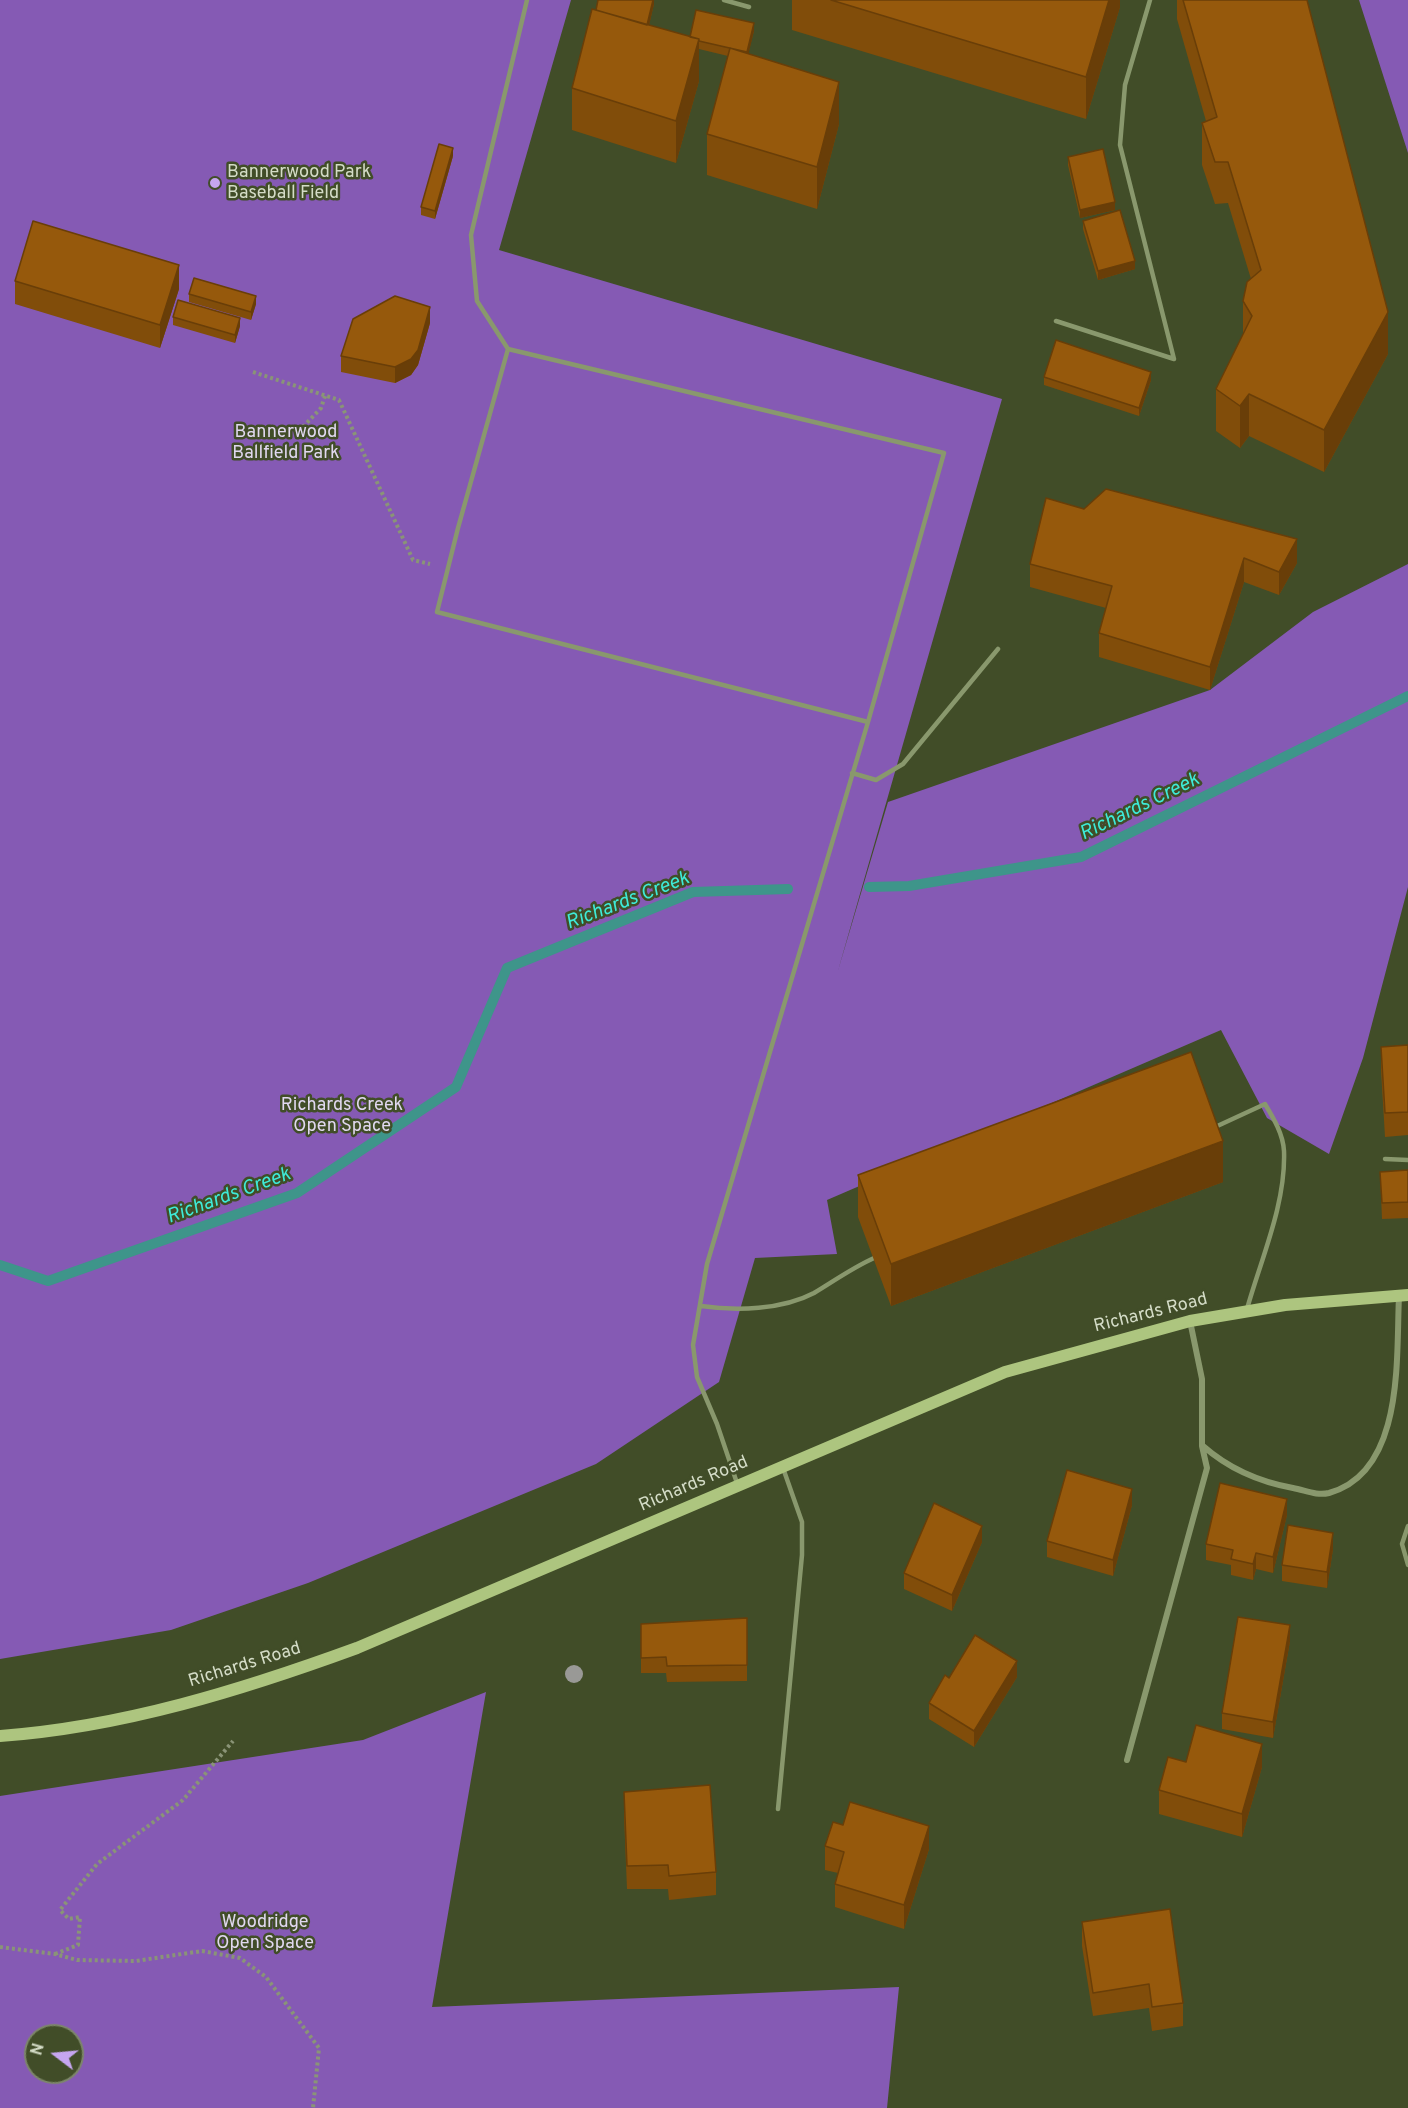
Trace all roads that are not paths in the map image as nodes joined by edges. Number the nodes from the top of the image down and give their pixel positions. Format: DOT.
graph roads {
  1 [pos="528,0"];
  2 [pos="724,0"];
  3 [pos="1150,0"];
  4 [pos="749,7"];
  5 [pos="1056,321"];
  6 [pos="508,349"];
  7 [pos="998,649"];
  8 [pos="868,722"];
  9 [pos="852,773"];
  10 [pos="1205,1132"];
  11 [pos="1385,1159"];
  12 [pos="1408,1160"];
  13 [pos="874,1258"];
  14 [pos="1404,1295"];
  15 [pos="701,1306"];
  16 [pos="1246,1312"];
  17 [pos="1190,1321"];
  18 [pos="1202,1446"];
  19 [pos="783,1467"];
  20 [pos="738,1486"];
  21 [pos="1408,1526"];
  22 [pos="1408,1565"];
  23 [pos="0,1736"];
  24 [pos="1127,1760"];
  25 [pos="778,1809"];
  1 -- 6 [label="lane"];
  2 -- 4 [label="lane"];
  3 -- 5 [label="lane"];
  6 -- 8 [label="lane"];
  6 -- 8 [label="lane"];
  7 -- 9 [label="lane"];
  8 -- 9 [label="lane"];
  9 -- 15 [label="lane"];
  10 -- 16 [label="lane"];
  11 -- 12 [label="lane"];
  13 -- 15 [label="lane"];
  14 -- 16 [label="main road, Richards Road"];
  14 -- 18 [label="street"];
  15 -- 20 [label="lane"];
  16 -- 17 [label="main road, Richards Road"];
  17 -- 18 [label="street"];
  17 -- 19 [label="main road, Richards Road"];
  18 -- 24 [label="street"];
  19 -- 20 [label="main road, Richards Road"];
  19 -- 25 [label="lane"];
  20 -- 23 [label="main road, Richards Road"];
  21 -- 22 [label="lane"];
}
